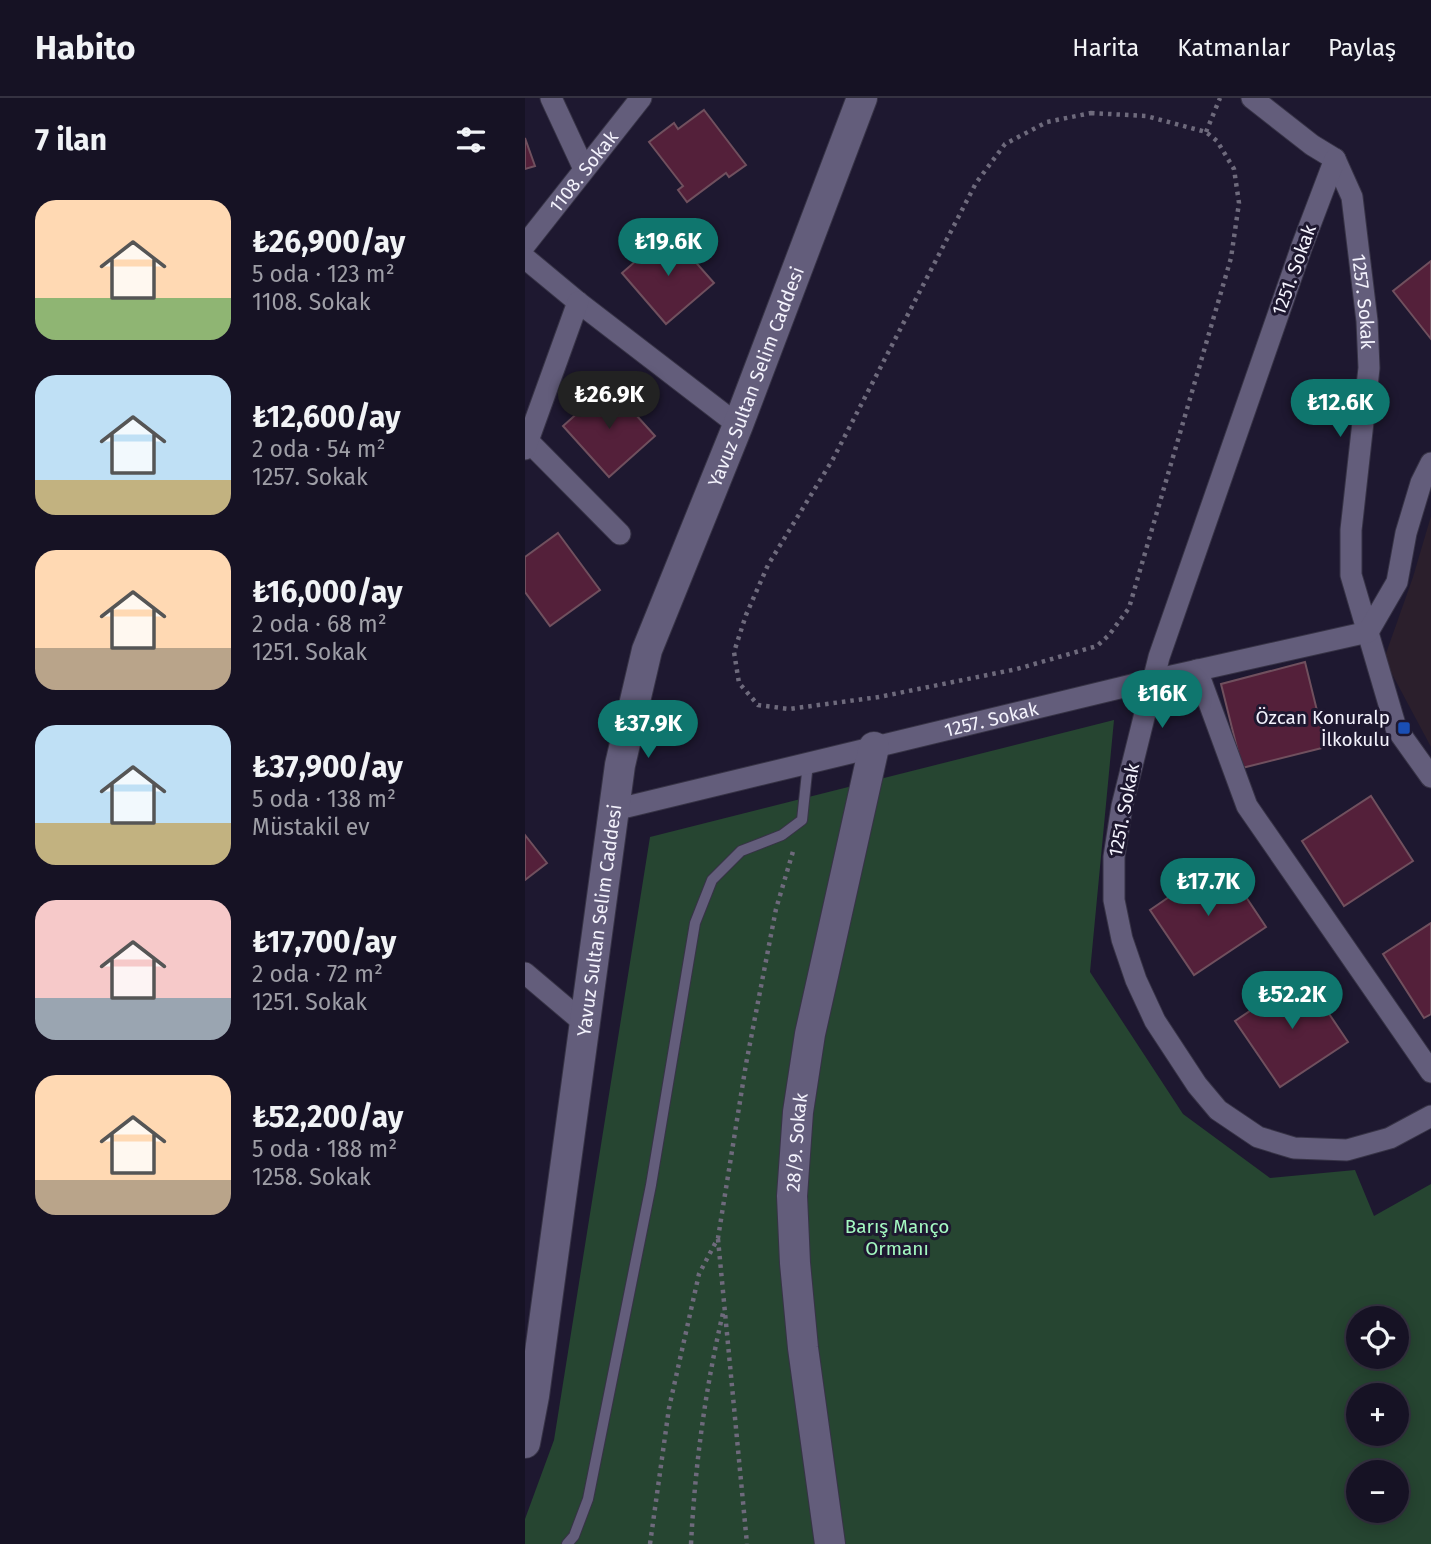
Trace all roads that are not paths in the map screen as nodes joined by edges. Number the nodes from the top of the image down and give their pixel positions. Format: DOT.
graph roads {
  1 [pos="551,98"];
  2 [pos="641,98"];
  3 [pos="862,98"];
  4 [pos="1252,98"];
  5 [pos="1335,159"];
  6 [pos="585,169"];
  7 [pos="525,244"];
  8 [pos="525,258"];
  9 [pos="578,302"];
  10 [pos="738,425"];
  11 [pos="527,446"];
  12 [pos="1431,463"];
  13 [pos="620,534"];
  14 [pos="1368,632"];
  15 [pos="1197,670"];
  16 [pos="1153,680"];
  17 [pos="874,747"];
  18 [pos="808,763"];
  19 [pos="1431,777"];
  20 [pos="614,810"];
  21 [pos="525,973"];
  22 [pos="583,1023"];
  23 [pos="1431,1072"];
  24 [pos="1431,1116"];
  25 [pos="525,1443"];
  26 [pos="568,1544"];
  27 [pos="830,1544"];
  1 -- 6 [label="street"];
  2 -- 6 [label="street, 1108. Sokak"];
  3 -- 10 [label="street, Yavuz Sultan Selim Caddesi"];
  4 -- 5 [label="street"];
  5 -- 14 [label="street, 1257. Sokak"];
  5 -- 16 [label="street, 1251. Sokak"];
  6 -- 7 [label="street, 1108. Sokak"];
  8 -- 9 [label="street"];
  9 -- 10 [label="street"];
  9 -- 11 [label="street"];
  10 -- 20 [label="street, Yavuz Sultan Selim Caddesi"];
  11 -- 13 [label="street"];
  12 -- 14 [label="street"];
  14 -- 15 [label="street, 1257. Sokak"];
  14 -- 19 [label="street, 1257. Sokak"];
  15 -- 16 [label="street, 1257. Sokak"];
  15 -- 23 [label="street"];
  16 -- 17 [label="street, 1257. Sokak"];
  16 -- 24 [label="street, 1251. Sokak"];
  17 -- 18 [label="street, 1257. Sokak"];
  17 -- 27 [label="street, 28/9. Sokak"];
  18 -- 20 [label="street, 1257. Sokak"];
  18 -- 26 [label="lane"];
  20 -- 22 [label="street, Yavuz Sultan Selim Caddesi"];
  21 -- 22 [label="street"];
  22 -- 25 [label="street, Yavuz Sultan Selim Caddesi"];
}
